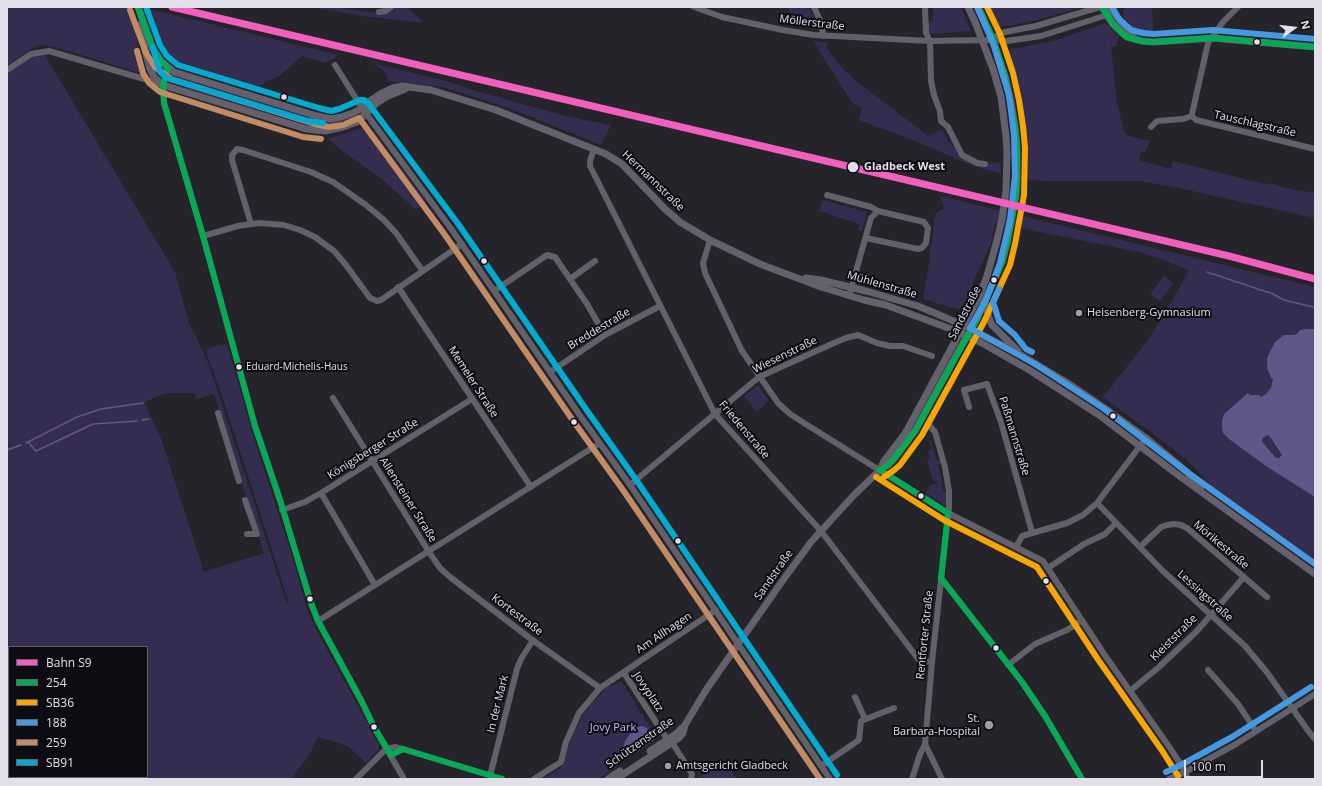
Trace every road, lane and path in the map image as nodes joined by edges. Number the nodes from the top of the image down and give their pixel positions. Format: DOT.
graph roads {
  1 [pos="138,7"];
  2 [pos="391,7"];
  3 [pos="694,7"];
  4 [pos="814,7"];
  5 [pos="925,7"];
  6 [pos="968,7"];
  7 [pos="978,7"];
  8 [pos="1101,7"];
  9 [pos="1109,7"];
  10 [pos="1238,7"];
  11 [pos="379,12"];
  12 [pos="1107,15"];
  13 [pos="823,36"];
  14 [pos="1213,38"];
  15 [pos="1136,39"];
  16 [pos="989,40"];
  17 [pos="930,41"];
  18 [pos="1315,47"];
  19 [pos="335,65"];
  20 [pos="168,68"];
  21 [pos="7,70"];
  22 [pos="163,84"];
  23 [pos="364,111"];
  24 [pos="1192,116"];
  25 [pos="1151,127"];
  26 [pos="594,149"];
  27 [pos="1315,149"];
  28 [pos="985,164"];
  29 [pos="827,195"];
  30 [pos="878,211"];
  31 [pos="251,224"];
  32 [pos="203,236"];
  33 [pos="866,238"];
  34 [pos="710,240"];
  35 [pos="462,244"];
  36 [pos="595,261"];
  37 [pos="422,270"];
  38 [pos="792,276"];
  39 [pos="570,279"];
  40 [pos="851,287"];
  41 [pos="398,288"];
  42 [pos="494,291"];
  43 [pos="849,296"];
  44 [pos="985,301"];
  45 [pos="660,306"];
  46 [pos="963,324"];
  47 [pos="972,329"];
  48 [pos="959,332"];
  49 [pos="605,335"];
  50 [pos="967,336"];
  51 [pos="1021,355"];
  52 [pos="932,356"];
  53 [pos="550,372"];
  54 [pos="759,377"];
  55 [pos="333,398"];
  56 [pos="472,399"];
  57 [pos="969,406"];
  58 [pos="218,413"];
  59 [pos="715,414"];
  60 [pos="928,424"];
  61 [pos="1146,438"];
  62 [pos="600,443"];
  63 [pos="1140,446"];
  64 [pos="372,461"];
  65 [pos="880,470"];
  66 [pos="239,481"];
  67 [pos="630,485"];
  68 [pos="531,487"];
  69 [pos="321,493"];
  70 [pos="1212,499"];
  71 [pos="245,500"];
  72 [pos="1098,503"];
  73 [pos="282,510"];
  74 [pos="948,513"];
  75 [pos="1116,523"];
  76 [pos="820,531"];
  77 [pos="1032,532"];
  78 [pos="247,534"];
  79 [pos="1016,547"];
  80 [pos="1140,547"];
  81 [pos="429,552"];
  82 [pos="1048,568"];
  83 [pos="1315,574"];
  84 [pos="1244,577"];
  85 [pos="941,578"];
  86 [pos="375,586"];
  87 [pos="1267,597"];
  88 [pos="716,610"];
  89 [pos="1210,614"];
  90 [pos="1082,620"];
  91 [pos="318,622"];
  92 [pos="533,640"];
  93 [pos="739,644"];
  94 [pos="932,662"];
  95 [pos="1008,664"];
  96 [pos="1208,670"];
  97 [pos="624,673"];
  98 [pos="600,688"];
  99 [pos="1130,691"];
  100 [pos="1315,694"];
  101 [pos="855,697"];
  102 [pos="894,708"];
  103 [pos="1292,709"];
  104 [pos="865,719"];
  105 [pos="1256,731"];
  106 [pos="1315,739"];
  107 [pos="670,742"];
  108 [pos="925,744"];
  109 [pos="387,749"];
  110 [pos="821,766"];
  111 [pos="1184,772"];
  112 [pos="490,776"];
  113 [pos="356,779"];
  114 [pos="404,779"];
  115 [pos="502,779"];
  116 [pos="534,779"];
  117 [pos="608,779"];
  118 [pos="616,779"];
  119 [pos="691,779"];
  120 [pos="830,779"];
  121 [pos="912,779"];
  122 [pos="942,779"];
  123 [pos="1082,779"];
  124 [pos="1169,779"];
  125 [pos="1188,779"];
  1 -- 20 [label="main road"];
  1 -- 22 [label="main road"];
  2 -- 11 [label="street"];
  3 -- 13 [label="street, Möllerstraße"];
  4 -- 13 [label="street"];
  5 -- 17 [label="street"];
  6 -- 46 [label="main road, Sandstraße, bridge"];
  7 -- 44 [label="main road, Sandstraße, bridge"];
  8 -- 12 [label="main road"];
  8 -- 16 [label="street, Möllerstraße"];
  9 -- 12 [label="street"];
  9 -- 15 [label="main road"];
  10 -- 14 [label="street"];
  12 -- 15 [label="main road"];
  12 -- 16 [label="street, Möllerstraße"];
  13 -- 17 [label="street, Möllerstraße"];
  14 -- 15 [label="main road"];
  14 -- 18 [label="main road"];
  14 -- 24 [label="street"];
  16 -- 17 [label="street, Möllerstraße"];
  17 -- 28 [label="street"];
  19 -- 23 [label="street"];
  20 -- 22 [label="street"];
  20 -- 23 [label="main road"];
  21 -- 22 [label="street"];
  22 -- 23 [label="main road"];
  22 -- 32 [label="street"];
  23 -- 26 [label="main road, Hermannstraße"];
  23 -- 35 [label="street"];
  24 -- 25 [label="street"];
  24 -- 27 [label="street, Tauschlagstraße"];
  26 -- 34 [label="main road, Hermannstraße"];
  26 -- 45 [label="street, Friedenstraße"];
  29 -- 30 [label="street"];
  30 -- 33 [label="street"];
  30 -- 33 [label="street"];
  31 -- 32 [label="street"];
  31 -- 37 [label="street"];
  31 -- 41 [label="street"];
  32 -- 73 [label="street"];
  33 -- 40 [label="street"];
  34 -- 38 [label="main road, Mühlenstraße"];
  34 -- 54 [label="street"];
  35 -- 37 [label="street"];
  35 -- 42 [label="street"];
  36 -- 39 [label="street"];
  37 -- 41 [label="street"];
  38 -- 40 [label="main road, Mühlenstraße"];
  38 -- 43 [label="main road, Mühlenstraße"];
  39 -- 42 [label="street"];
  39 -- 49 [label="street"];
  40 -- 43 [label="street"];
  40 -- 46 [label="main road, Mühlenstraße"];
  41 -- 56 [label="street, Memeler Straße"];
  42 -- 53 [label="street"];
  43 -- 48 [label="main road, Mühlenstraße"];
  44 -- 47 [label="main road, Sandstraße"];
  44 -- 51 [label="main road"];
  45 -- 49 [label="street, Breddestraße"];
  45 -- 59 [label="street, Friedenstraße"];
  46 -- 47 [label="main road, Mühlenstraße"];
  46 -- 48 [label="main road, Sandstraße"];
  47 -- 50 [label="main road, Sandstraße"];
  47 -- 51 [label="main road, Mühlenstraße"];
  48 -- 50 [label="main road, Mühlenstraße"];
  48 -- 65 [label="main road, Sandstraße"];
  49 -- 53 [label="street, Breddestraße"];
  50 -- 63 [label="main road, Mühlenstraße"];
  50 -- 65 [label="main road, Sandstraße"];
  51 -- 61 [label="main road, Mühlenstraße"];
  52 -- 54 [label="street, Wiesenstraße"];
  53 -- 62 [label="street"];
  54 -- 59 [label="street, Wiesenstraße"];
  54 -- 65 [label="street"];
  55 -- 64 [label="street, Allensteiner Straße"];
  56 -- 64 [label="street, Königsberger Straße"];
  56 -- 68 [label="street, Memeler Straße"];
  57 -- 77 [label="street, Paßmannstraße"];
  58 -- 66 [label="street"];
  59 -- 67 [label="street, Wiesenstraße"];
  59 -- 76 [label="street, Friedenstraße"];
  60 -- 74 [label="street, Rentforter Straße"];
  61 -- 63 [label="street"];
  61 -- 70 [label="main road, Mühlenstraße"];
  62 -- 67 [label="street"];
  62 -- 68 [label="street"];
  63 -- 70 [label="main road, Mühlenstraße"];
  63 -- 72 [label="street"];
  64 -- 69 [label="street, Königsberger Straße"];
  64 -- 81 [label="street, Allensteiner Straße"];
  65 -- 74 [label="street"];
  65 -- 76 [label="main road, Sandstraße"];
  67 -- 88 [label="street"];
  68 -- 81 [label="street"];
  69 -- 73 [label="street, Königsberger Straße"];
  69 -- 86 [label="street"];
  70 -- 83 [label="main road"];
  71 -- 78 [label="street"];
  72 -- 75 [label="street, Lessingstraße"];
  72 -- 77 [label="street"];
  73 -- 91 [label="street"];
  74 -- 79 [label="street"];
  74 -- 85 [label="street, Rentforter Straße"];
  75 -- 80 [label="street, Lessingstraße"];
  75 -- 82 [label="street"];
  76 -- 93 [label="main road, Sandstraße"];
  76 -- 94 [label="street, Friedenstraße"];
  77 -- 79 [label="street"];
  79 -- 82 [label="street"];
  80 -- 84 [label="street, Mörikestraße"];
  80 -- 89 [label="street, Lessingstraße"];
  81 -- 86 [label="street"];
  81 -- 92 [label="street, Kortestraße"];
  82 -- 90 [label="street"];
  84 -- 87 [label="street, Mörikestraße"];
  84 -- 89 [label="street, Kleiststraße"];
  85 -- 94 [label="street, Rentforter Straße"];
  85 -- 95 [label="street"];
  86 -- 91 [label="street"];
  88 -- 93 [label="street"];
  88 -- 97 [label="street, Am Allhagen"];
  89 -- 99 [label="street, Kleiststraße"];
  89 -- 103 [label="street, Lessingstraße"];
  90 -- 95 [label="street"];
  90 -- 99 [label="street"];
  91 -- 109 [label="street"];
  92 -- 98 [label="street, Kortestraße"];
  92 -- 112 [label="street, In der Mark"];
  93 -- 107 [label="main road, Schützenstraße"];
  93 -- 110 [label="street"];
  94 -- 108 [label="street, Rentforter Straße"];
  95 -- 123 [label="street"];
  96 -- 105 [label="street"];
  97 -- 98 [label="street, Jovyplatz"];
  97 -- 107 [label="street, Jovyplatz"];
  98 -- 116 [label="street, Jovyplatz"];
  99 -- 111 [label="street"];
  100 -- 103 [label="street"];
  101 -- 104 [label="street"];
  102 -- 104 [label="street"];
  103 -- 105 [label="street"];
  103 -- 106 [label="street, Lessingstraße"];
  104 -- 110 [label="street"];
  105 -- 111 [label="street"];
  107 -- 117 [label="main road, Schützenstraße"];
  107 -- 118 [label="main road, Schützenstraße"];
  107 -- 119 [label="street, Jovyplatz"];
  108 -- 121 [label="street, Rentforter Straße"];
  108 -- 122 [label="street"];
  109 -- 112 [label="street"];
  109 -- 113 [label="street"];
  109 -- 114 [label="street"];
  110 -- 120 [label="street"];
  111 -- 124 [label="street"];
  111 -- 125 [label="street"];
  112 -- 115 [label="street"];
}
